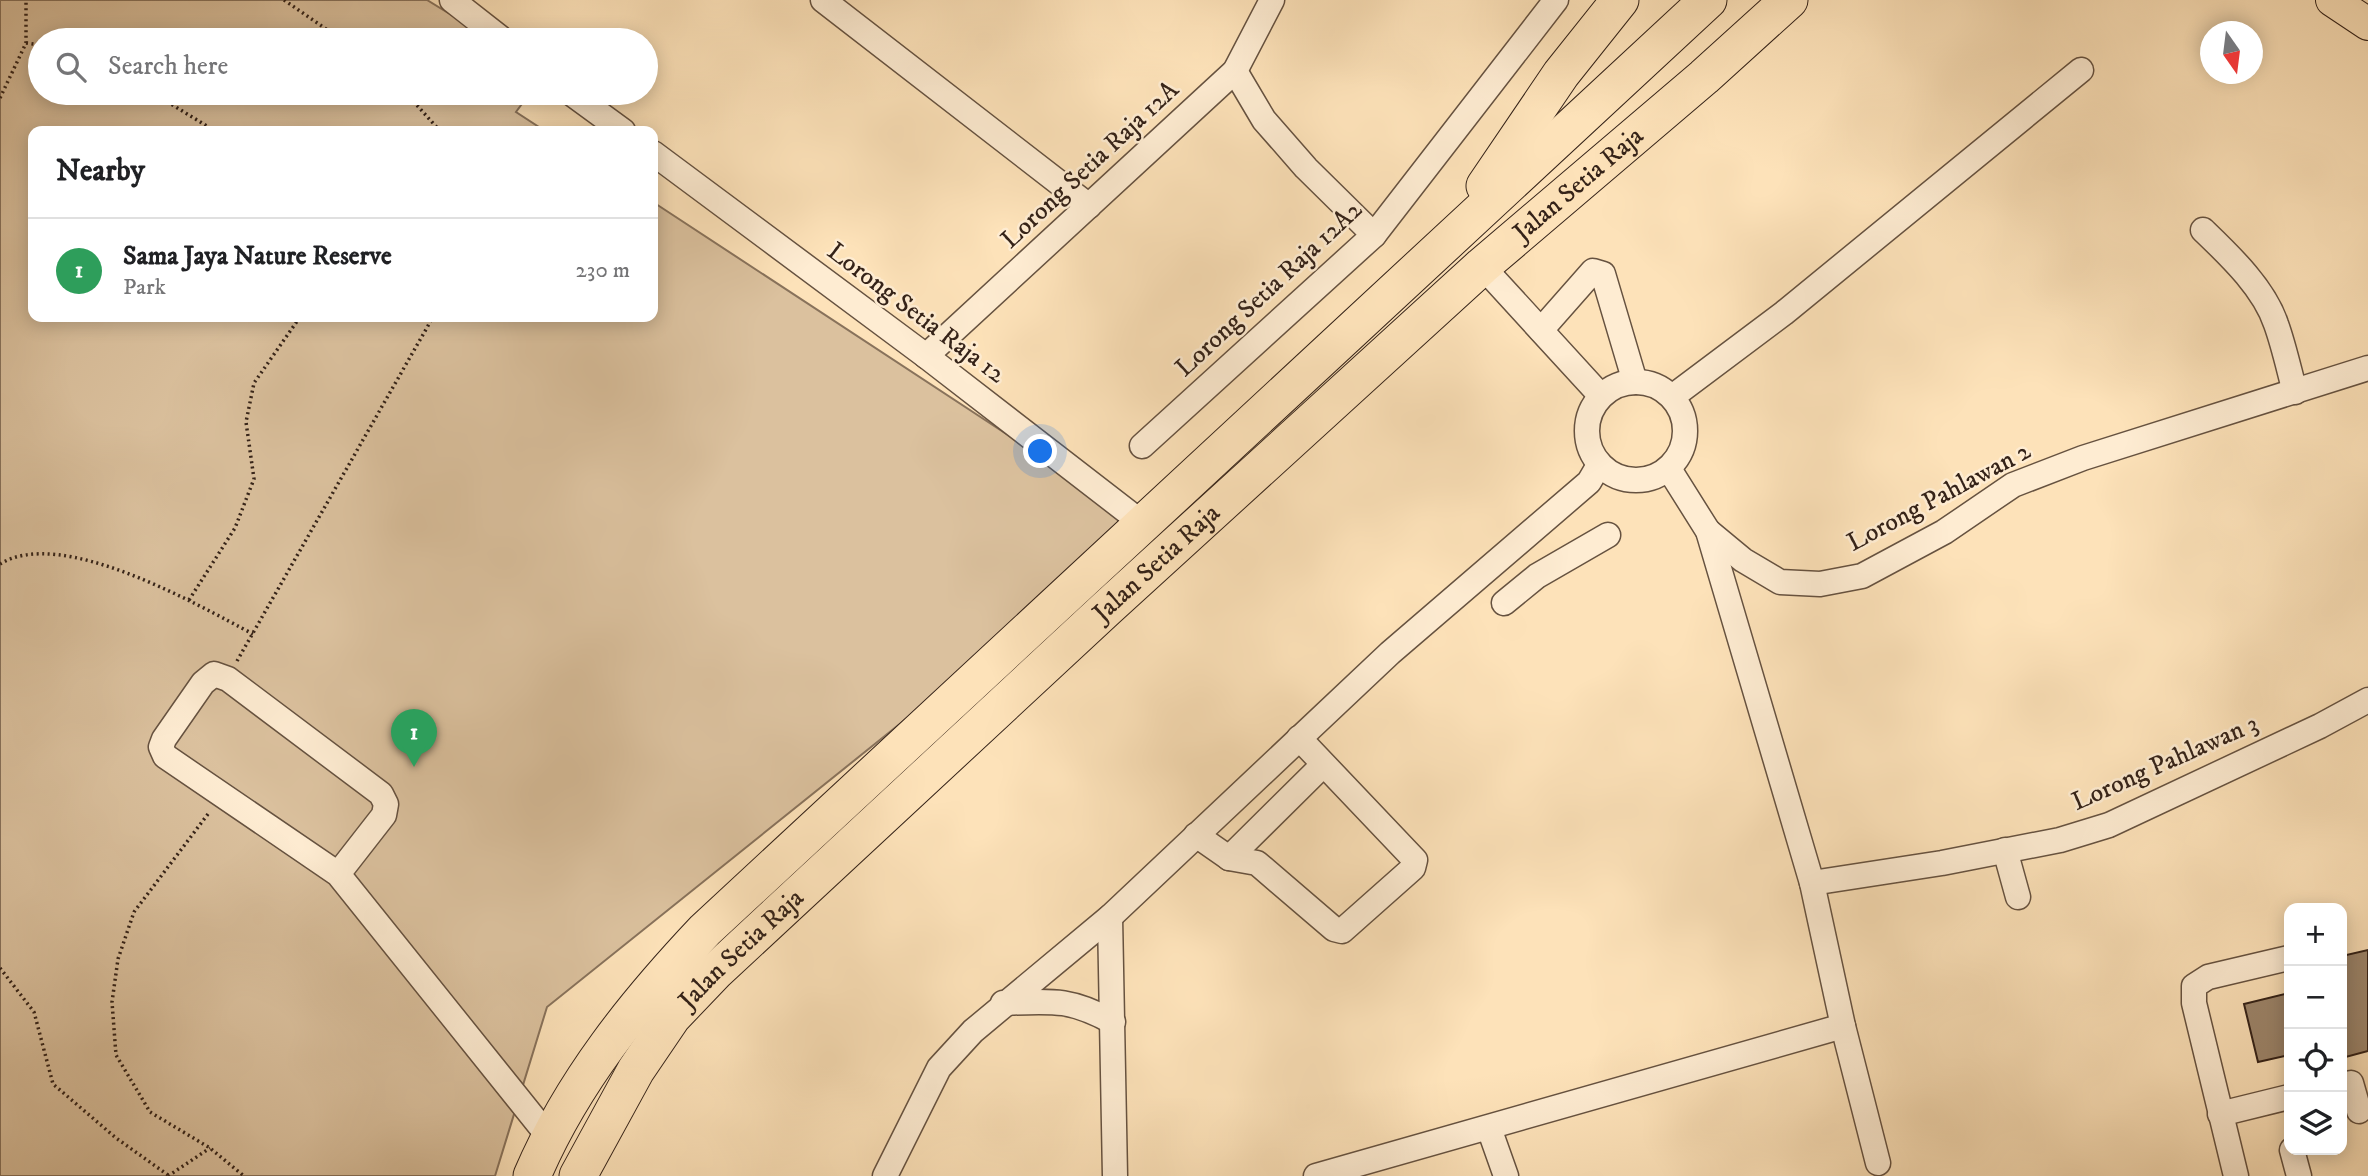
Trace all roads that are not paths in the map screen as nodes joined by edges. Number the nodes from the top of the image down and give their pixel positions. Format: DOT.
graph roads {
  1 [pos="452,0"];
  2 [pos="823,0"];
  3 [pos="1272,0"];
  4 [pos="1556,0"];
  5 [pos="1620,0"];
  6 [pos="1708,0"];
  7 [pos="1789,0"];
  8 [pos="2332,0"];
  9 [pos="2368,24"];
  10 [pos="488,28"];
  11 [pos="2081,70"];
  12 [pos="1235,71"];
  13 [pos="587,105"];
  14 [pos="616,126"];
  15 [pos="658,157"];
  16 [pos="1089,206"];
  17 [pos="2203,230"];
  18 [pos="1374,236"];
  19 [pos="1451,236"];
  20 [pos="1482,266"];
  21 [pos="1541,330"];
  22 [pos="926,356"];
  23 [pos="2368,368"];
  24 [pos="1634,382"];
  25 [pos="2295,392"];
  26 [pos="1601,396"];
  27 [pos="1672,397"];
  28 [pos="1142,446"];
  29 [pos="1599,465"];
  30 [pos="1669,468"];
  31 [pos="1142,523"];
  32 [pos="1708,531"];
  33 [pos="1608,535"];
  34 [pos="1513,547"];
  35 [pos="1537,576"];
  36 [pos="1504,603"];
  37 [pos="2368,700"];
  38 [pos="1299,738"];
  39 [pos="1323,765"];
  40 [pos="1196,835"];
  41 [pos="2004,850"];
  42 [pos="1229,858"];
  43 [pos="338,874"];
  44 [pos="1812,883"];
  45 [pos="2018,897"];
  46 [pos="1110,916"];
  47 [pos="2284,959"];
  48 [pos="1003,1003"];
  49 [pos="1113,1022"];
  50 [pos="1843,1026"];
  51 [pos="636,1070"];
  52 [pos="2354,1082"];
  53 [pos="2284,1098"];
  54 [pos="2356,1111"];
  55 [pos="2220,1114"];
  56 [pos="1489,1128"];
  57 [pos="549,1137"];
  58 [pos="2293,1155"];
  59 [pos="1878,1163"];
  60 [pos="533,1176"];
  61 [pos="578,1176"];
  62 [pos="885,1176"];
  63 [pos="1115,1176"];
  64 [pos="1316,1176"];
  65 [pos="1506,1176"];
  66 [pos="2236,1176"];
  67 [pos="2299,1176"];
  1 -- 10 [label="street"];
  2 -- 16 [label="street"];
  3 -- 12 [label="street, Lorong Setia Raja 12A"];
  4 -- 18 [label="street, Lorong Setia Raja 12A2"];
  5 -- 19 [label="highway"];
  6 -- 19 [label="highway, Jalan Setia Raja"];
  7 -- 20 [label="highway, Jalan Setia Raja"];
  8 -- 9 [label="main road"];
  11 -- 27 [label="street"];
  12 -- 16 [label="street, Lorong Setia Raja 12A"];
  12 -- 18 [label="street"];
  13 -- 14 [label="street"];
  15 -- 22 [label="street, Lorong Setia Raja 12"];
  16 -- 22 [label="street, Lorong Setia Raja 12A"];
  17 -- 25 [label="street"];
  18 -- 28 [label="street, Lorong Setia Raja 12A2"];
  19 -- 31 [label="highway, Jalan Setia Raja"];
  20 -- 21 [label="street"];
  20 -- 51 [label="highway, Jalan Setia Raja"];
  21 -- 24 [label="street"];
  21 -- 26 [label="street"];
  22 -- 31 [label="street, Lorong Setia Raja 12"];
  23 -- 25 [label="street, Lorong Pahlawan 2"];
  24 -- 26 [label="street"];
  24 -- 27 [label="street"];
  25 -- 32 [label="street, Lorong Pahlawan 2"];
  26 -- 29 [label="street"];
  27 -- 30 [label="street"];
  29 -- 30 [label="street"];
  29 -- 34 [label="street"];
  30 -- 32 [label="street"];
  31 -- 57 [label="highway, Jalan Setia Raja"];
  32 -- 44 [label="street"];
  33 -- 35 [label="street"];
  34 -- 35 [label="street"];
  34 -- 38 [label="street"];
  35 -- 36 [label="street"];
  37 -- 41 [label="street, Lorong Pahlawan 3"];
  38 -- 39 [label="street"];
  38 -- 40 [label="street"];
  39 -- 42 [label="street"];
  39 -- 42 [label="street"];
  40 -- 42 [label="street"];
  40 -- 46 [label="street"];
  41 -- 44 [label="street, Lorong Pahlawan 3"];
  41 -- 45 [label="street"];
  43 -- 43 [label="street"];
  43 -- 57 [label="street"];
  44 -- 50 [label="street"];
  46 -- 48 [label="street"];
  46 -- 49 [label="street"];
  47 -- 55 [label="street"];
  48 -- 49 [label="street"];
  48 -- 62 [label="street"];
  49 -- 63 [label="street"];
  50 -- 56 [label="street"];
  50 -- 59 [label="street"];
  51 -- 57 [label="highway"];
  51 -- 61 [label="highway, Jalan Setia Raja"];
  52 -- 54 [label="street"];
  53 -- 55 [label="street"];
  55 -- 66 [label="street"];
  56 -- 64 [label="street"];
  56 -- 65 [label="street"];
  57 -- 60 [label="highway, Jalan Setia Raja"];
  58 -- 67 [label="street"];
}
